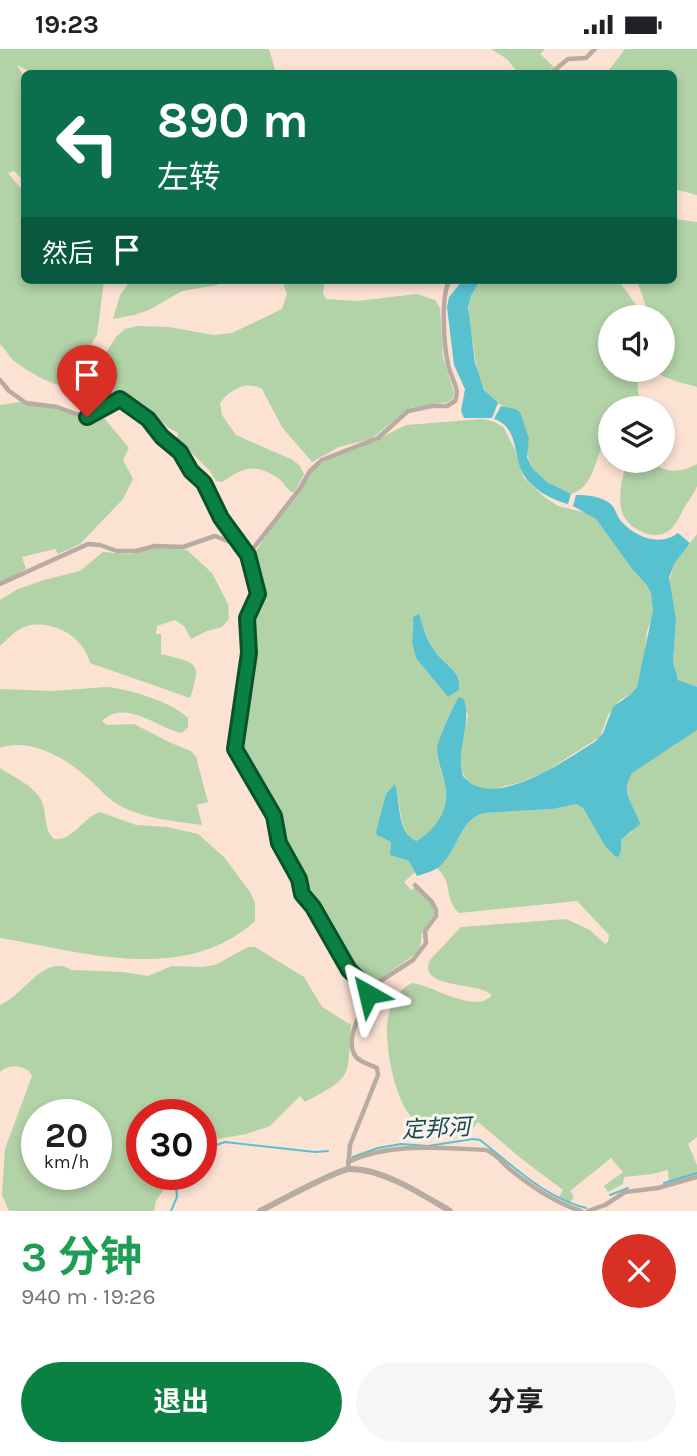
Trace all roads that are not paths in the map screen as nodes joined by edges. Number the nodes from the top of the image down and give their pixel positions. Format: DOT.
graph roads {
  1 [pos="595,49"];
  2 [pos="555,70"];
  3 [pos="448,284"];
  4 [pos="0,380"];
  5 [pos="103,390"];
  6 [pos="120,399"];
  7 [pos="242,547"];
  8 [pos="248,555"];
  9 [pos="0,584"];
  10 [pos="415,885"];
  11 [pos="368,989"];
  12 [pos="347,1166"];
  13 [pos="697,1177"];
  14 [pos="260,1211"];
  15 [pos="450,1211"];
  16 [pos="581,1211"];
  17 [pos="589,1211"];
  1 -- 2 [label="street"];
  3 -- 8 [label="street"];
  4 -- 6 [label="street"];
  5 -- 6 [label="street"];
  6 -- 7 [label="street"];
  7 -- 8 [label="street"];
  7 -- 9 [label="street"];
  8 -- 11 [label="street"];
  10 -- 11 [label="street"];
  11 -- 12 [label="street"];
  12 -- 14 [label="street"];
  12 -- 15 [label="street"];
  12 -- 16 [label="street"];
  13 -- 17 [label="street"];
}
